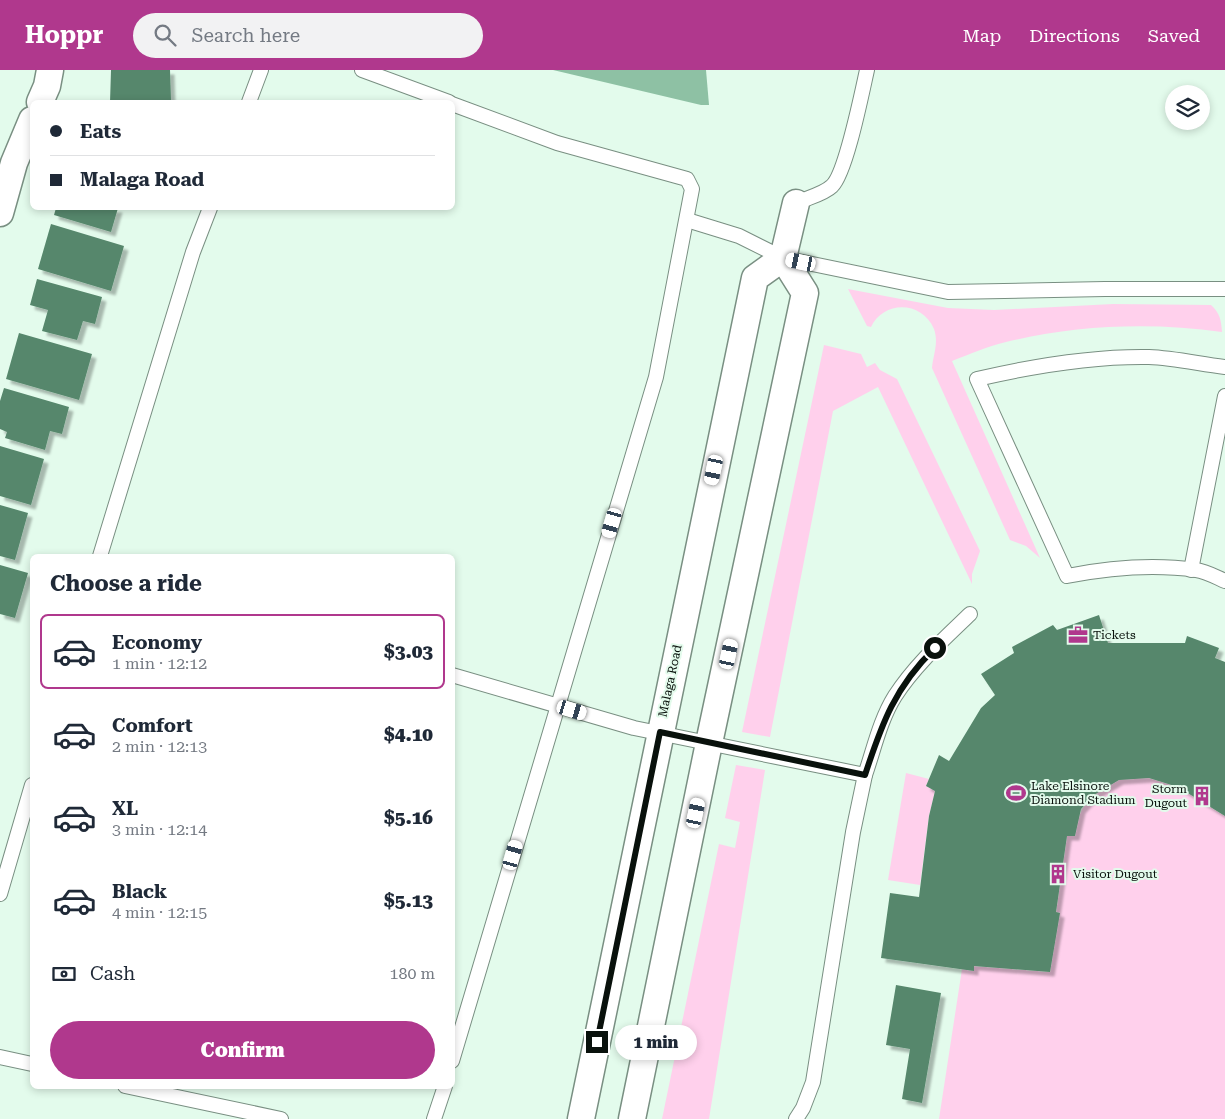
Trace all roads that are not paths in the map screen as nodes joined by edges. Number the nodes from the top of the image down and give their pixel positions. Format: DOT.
graph roads {
  1 [pos="50,70"];
  2 [pos="261,70"];
  3 [pos="362,70"];
  4 [pos="866,70"];
  5 [pos="41,100"];
  6 [pos="249,100"];
  7 [pos="444,100"];
  8 [pos="455,105"];
  9 [pos="30,125"];
  10 [pos="796,203"];
  11 [pos="209,210"];
  12 [pos="0,213"];
  13 [pos="687,220"];
  14 [pos="784,258"];
  15 [pos="1225,289"];
  16 [pos="1225,367"];
  17 [pos="1225,396"];
  18 [pos="101,554"];
  19 [pos="1190,570"];
  20 [pos="1225,581"];
  21 [pos="970,614"];
  22 [pos="455,676"];
  23 [pos="558,706"];
  24 [pos="660,732"];
  25 [pos="708,743"];
  26 [pos="865,775"];
  27 [pos="30,792"];
  28 [pos="0,894"];
  29 [pos="455,1050"];
  30 [pos="0,1057"];
  31 [pos="30,1064"];
  32 [pos="139,1089"];
  33 [pos="444,1089"];
  34 [pos="281,1119"];
  35 [pos="434,1119"];
  36 [pos="581,1119"];
  37 [pos="632,1119"];
  38 [pos="796,1119"];
  1 -- 5 [label="street"];
  2 -- 6 [label="lane"];
  3 -- 7 [label="lane"];
  4 -- 10 [label="lane"];
  8 -- 13 [label="lane"];
  9 -- 12 [label="street"];
  10 -- 14 [label="street"];
  11 -- 18 [label="lane"];
  13 -- 14 [label="lane"];
  13 -- 23 [label="lane"];
  14 -- 15 [label="lane"];
  14 -- 24 [label="street, Malaga Road"];
  14 -- 25 [label="street"];
  16 -- 19 [label="lane"];
  17 -- 19 [label="lane"];
  19 -- 20 [label="lane"];
  21 -- 26 [label="lane"];
  22 -- 23 [label="lane"];
  23 -- 24 [label="lane"];
  23 -- 29 [label="lane"];
  24 -- 25 [label="lane"];
  24 -- 36 [label="street, Malaga Road"];
  25 -- 26 [label="lane"];
  25 -- 37 [label="street"];
  26 -- 38 [label="lane"];
  27 -- 28 [label="lane"];
  30 -- 31 [label="lane"];
  32 -- 34 [label="lane"];
  33 -- 35 [label="lane"];
}
